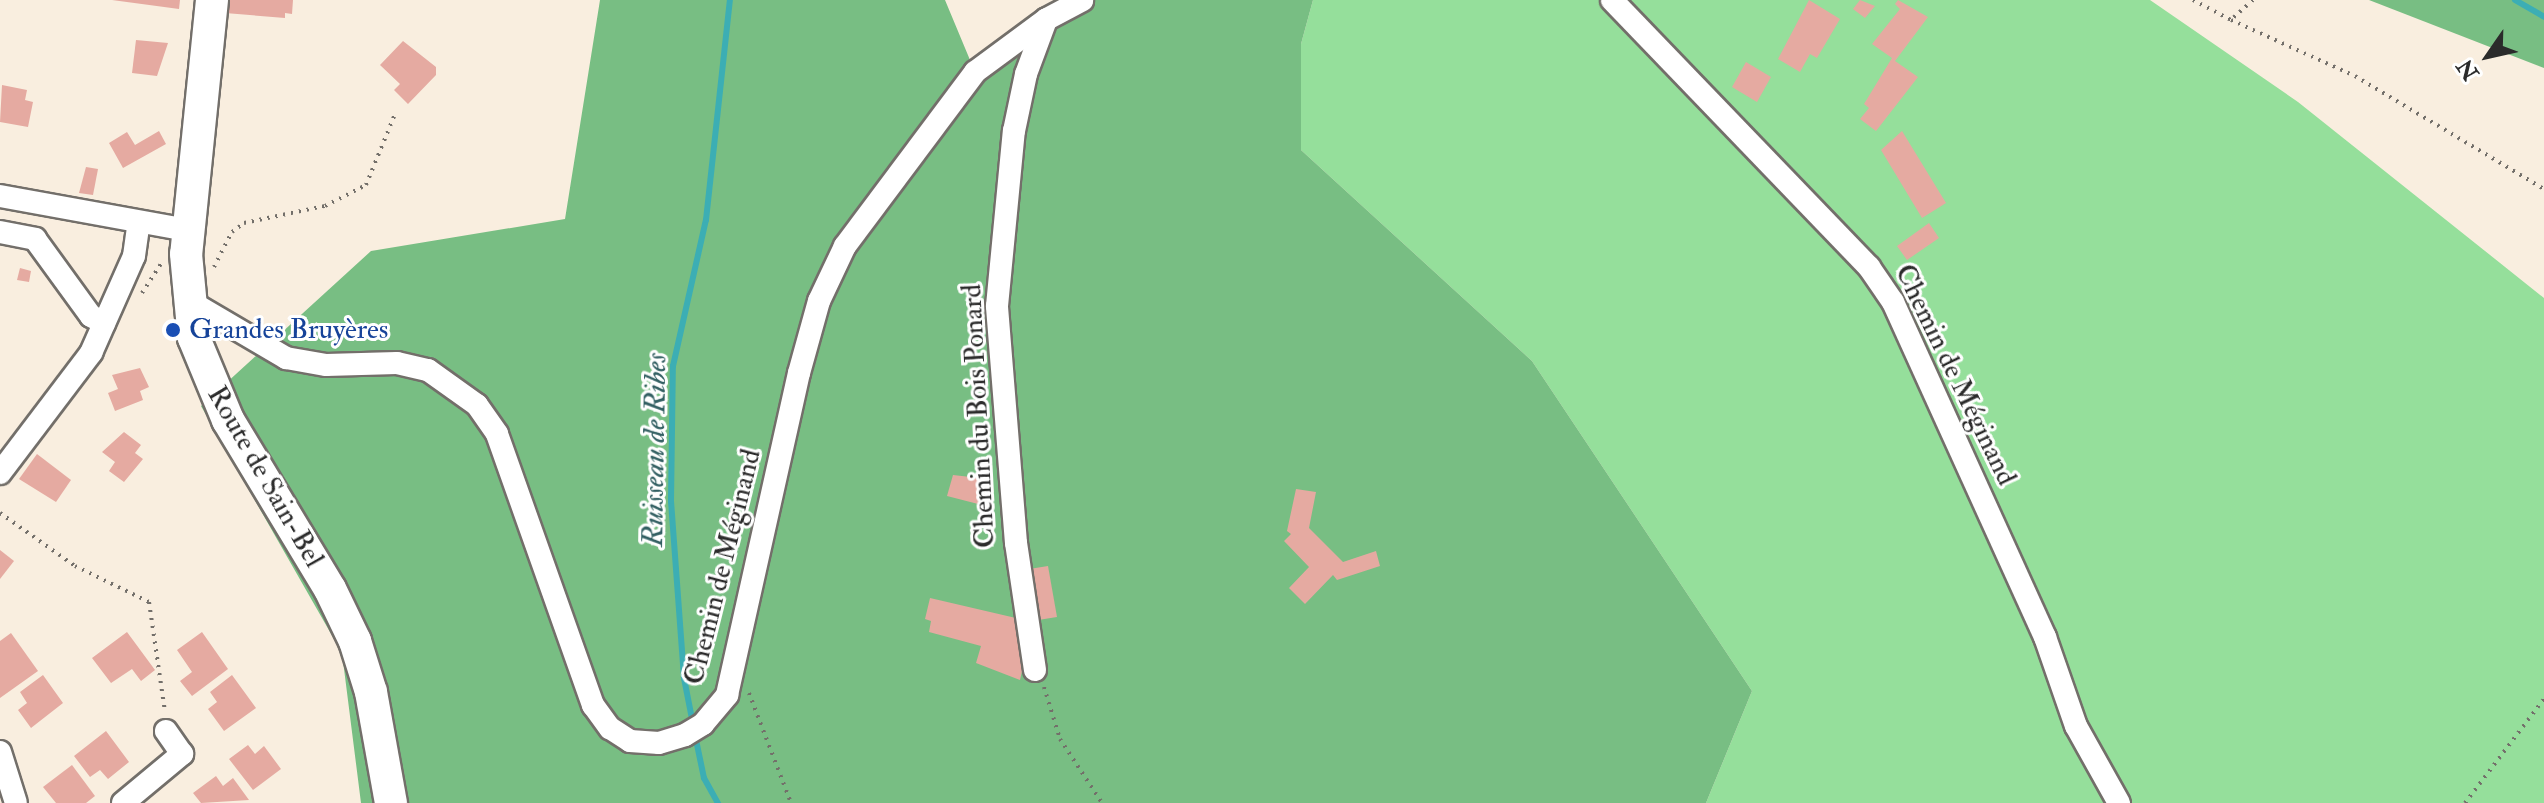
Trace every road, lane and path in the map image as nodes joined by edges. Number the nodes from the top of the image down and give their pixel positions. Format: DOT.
graph roads {
  1 [pos="212,0"];
  2 [pos="1082,0"];
  3 [pos="1612,0"];
  4 [pos="2193,0"];
  5 [pos="2253,0"];
  6 [pos="1047,19"];
  7 [pos="2231,20"];
  8 [pos="395,114"];
  9 [pos="2544,189"];
  10 [pos="0,196"];
  11 [pos="139,222"];
  12 [pos="188,230"];
  13 [pos="0,232"];
  14 [pos="212,271"];
  15 [pos="189,301"];
  16 [pos="104,323"];
  17 [pos="0,473"];
  18 [pos="0,513"];
  19 [pos="736,660"];
  20 [pos="1035,670"];
  21 [pos="2544,699"];
  22 [pos="166,731"];
  23 [pos="0,752"];
  24 [pos="16,803"];
  25 [pos="123,803"];
  26 [pos="391,803"];
  27 [pos="791,803"];
  28 [pos="1102,803"];
  29 [pos="2119,803"];
  30 [pos="2465,803"];
  1 -- 12 [label="main road, Route de Sain-Bel"];
  2 -- 6 [label="street, Chemin de Méginand"];
  3 -- 29 [label="street, Chemin de Méginand"];
  4 -- 7 [label="path"];
  5 -- 7 [label="path"];
  6 -- 19 [label="street, Chemin de Méginand"];
  6 -- 20 [label="street, Chemin du Bois Ponard"];
  7 -- 9 [label="path"];
  8 -- 14 [label="path"];
  10 -- 11 [label="street"];
  11 -- 12 [label="street"];
  11 -- 16 [label="street"];
  12 -- 15 [label="main road, Route de Sain-Bel"];
  13 -- 16 [label="street"];
  15 -- 19 [label="street, Chemin de Méginand"];
  15 -- 26 [label="main road, Route de Sain-Bel"];
  16 -- 17 [label="street"];
  18 -- 22 [label="path"];
  19 -- 27 [label="path"];
  20 -- 28 [label="path"];
  21 -- 30 [label="path"];
  22 -- 25 [label="street"];
  23 -- 24 [label="street"];
}
